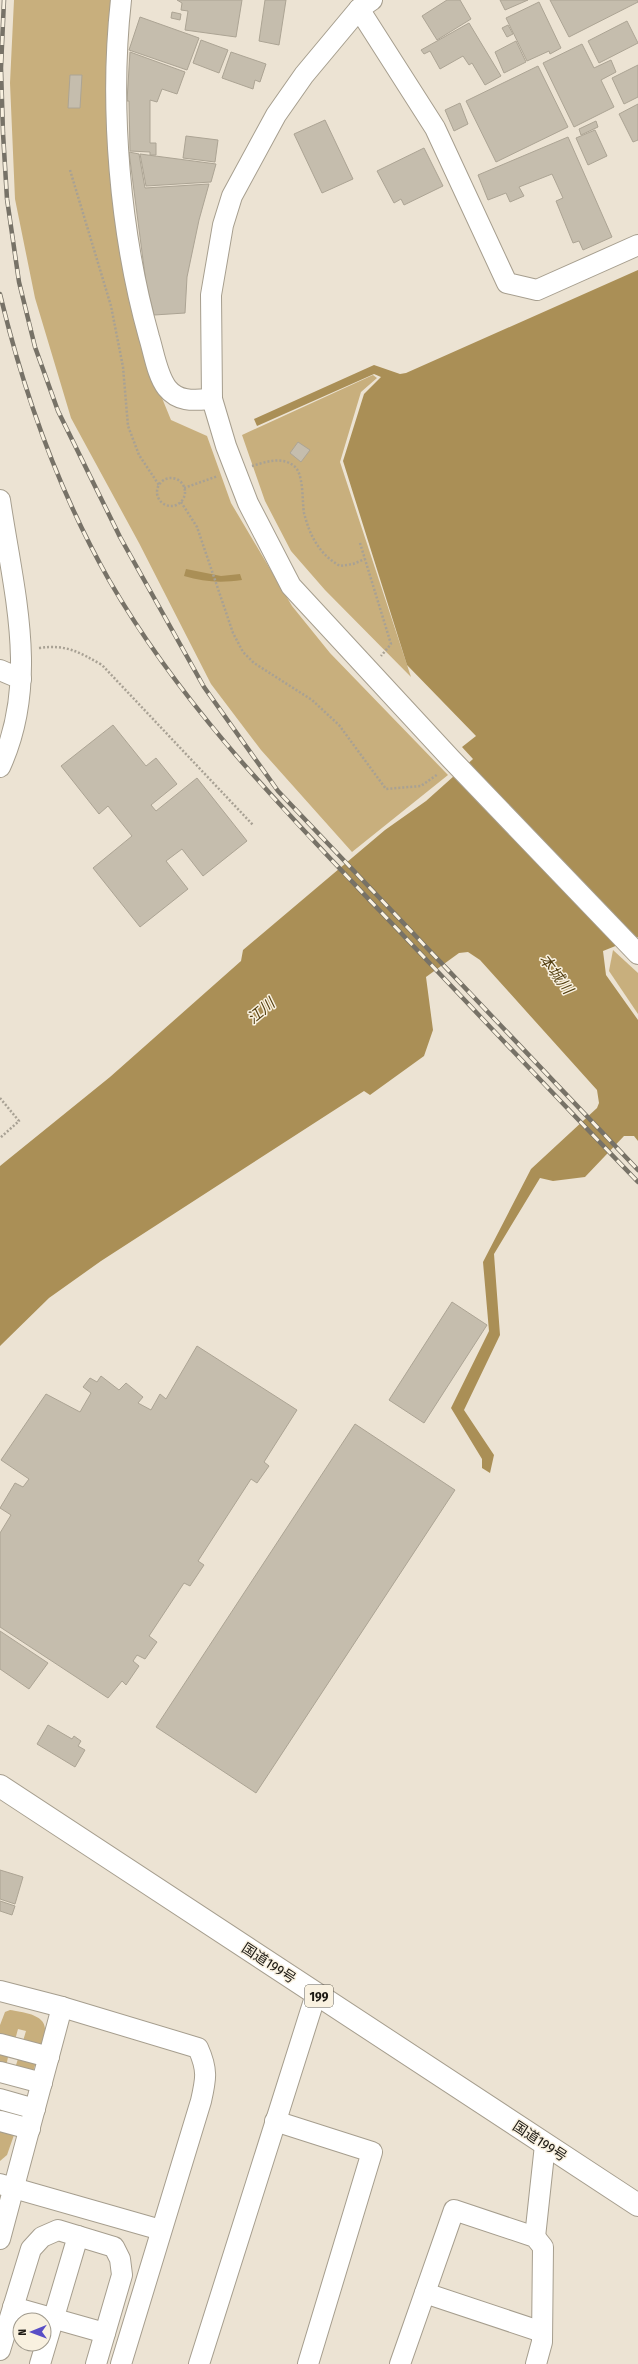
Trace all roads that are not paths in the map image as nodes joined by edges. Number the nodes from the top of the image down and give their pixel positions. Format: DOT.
graph roads {
  1 [pos="121,0"];
  2 [pos="366,4"];
  3 [pos="638,245"];
  4 [pos="212,399"];
  5 [pos="0,500"];
  6 [pos="0,670"];
  7 [pos="21,679"];
  8 [pos="0,767"];
  9 [pos="638,954"];
  10 [pos="0,1786"];
  11 [pos="1,1993"];
  12 [pos="316,1994"];
  13 [pos="62,2007"];
  14 [pos="0,2044"];
  15 [pos="49,2057"];
  16 [pos="0,2072"];
  17 [pos="42,2083"];
  18 [pos="0,2099"];
  19 [pos="35,2109"];
  20 [pos="0,2121"];
  21 [pos="275,2121"];
  22 [pos="30,2129"];
  23 [pos="545,2144"];
  24 [pos="7,2186"];
  25 [pos="638,2205"];
  26 [pos="161,2230"];
  27 [pos="78,2236"];
  28 [pos="535,2237"];
  29 [pos="0,2239"];
  30 [pos="425,2292"];
  31 [pos="13,2307"];
  32 [pos="54,2319"];
  33 [pos="542,2332"];
  34 [pos="105,2334"];
  35 [pos="0,2350"];
  36 [pos="40,2364"];
  37 [pos="96,2364"];
  38 [pos="121,2364"];
  39 [pos="199,2364"];
  40 [pos="308,2364"];
  41 [pos="400,2364"];
  42 [pos="536,2364"];
  1 -- 4 [label="street"];
  2 -- 3 [label="street"];
  2 -- 4 [label="street"];
  4 -- 9 [label="street"];
  5 -- 7 [label="street"];
  6 -- 7 [label="street"];
  7 -- 8 [label="street"];
  10 -- 12 [label="highway, 国道199号 / 199"];
  11 -- 13 [label="street"];
  12 -- 21 [label="street"];
  12 -- 23 [label="highway, 国道199号 / 199"];
  13 -- 15 [label="street"];
  13 -- 26 [label="street"];
  14 -- 15 [label="street"];
  15 -- 17 [label="street"];
  16 -- 17 [label="street"];
  17 -- 19 [label="street"];
  18 -- 19 [label="street"];
  19 -- 22 [label="street"];
  20 -- 22 [label="street"];
  21 -- 39 [label="street"];
  21 -- 40 [label="street"];
  22 -- 24 [label="street"];
  23 -- 25 [label="highway, 国道199号 / 199"];
  23 -- 28 [label="street"];
  24 -- 26 [label="street"];
  24 -- 29 [label="street"];
  26 -- 38 [label="street"];
  27 -- 31 [label="street"];
  27 -- 32 [label="street"];
  27 -- 34 [label="street"];
  28 -- 30 [label="street"];
  28 -- 33 [label="street"];
  30 -- 33 [label="street"];
  30 -- 41 [label="street"];
  31 -- 32 [label="street"];
  31 -- 35 [label="street"];
  32 -- 34 [label="street"];
  32 -- 36 [label="street"];
  33 -- 42 [label="street"];
  34 -- 37 [label="street"];
}
